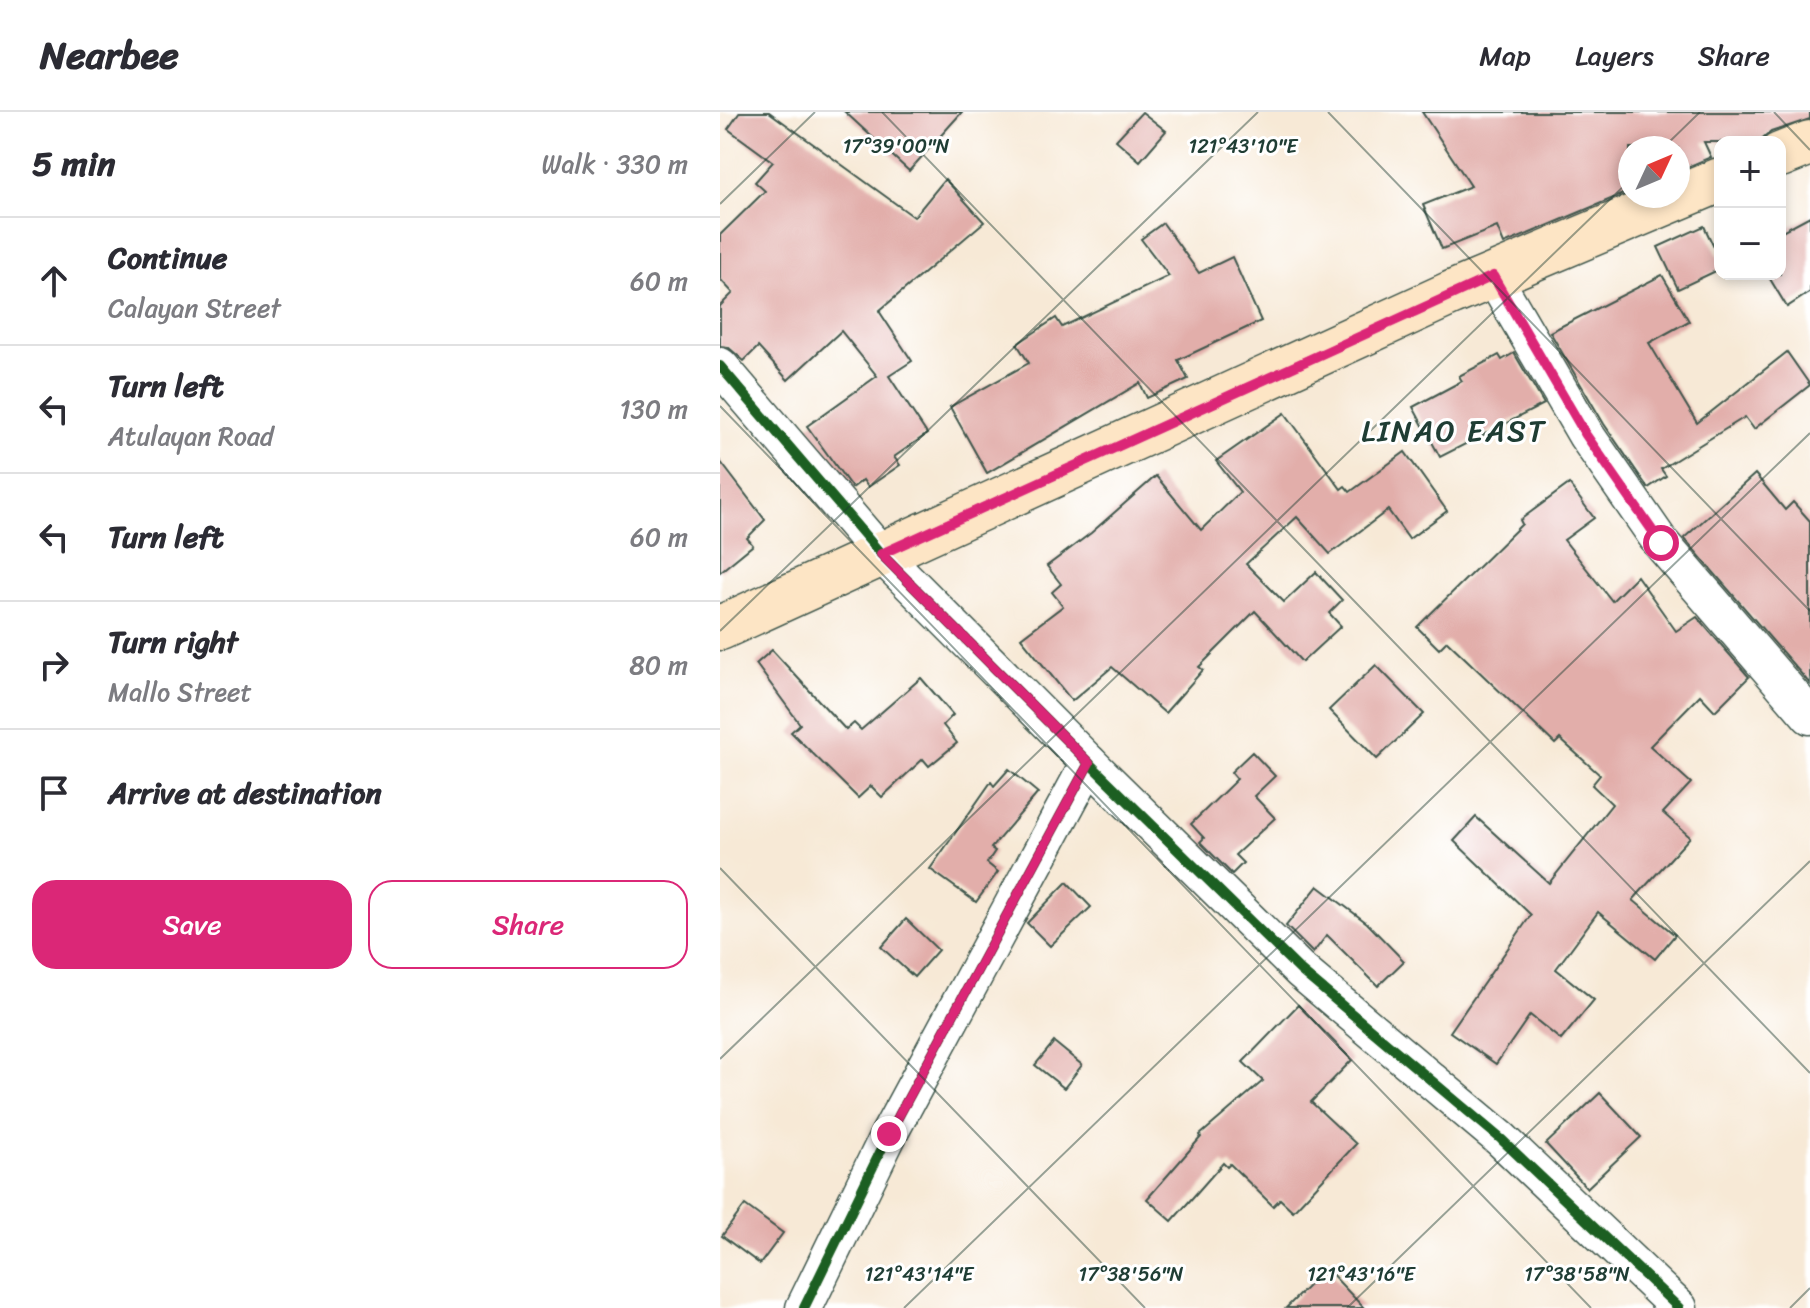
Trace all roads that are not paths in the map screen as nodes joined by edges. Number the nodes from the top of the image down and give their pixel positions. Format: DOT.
graph roads {
  1 [pos="1810,143"];
  2 [pos="1786,153"];
  3 [pos="1714,183"];
  4 [pos="1493,276"];
  5 [pos="720,366"];
  6 [pos="881,554"];
  7 [pos="720,628"];
  8 [pos="1810,716"];
  9 [pos="1089,763"];
  10 [pos="804,1308"];
  11 [pos="1679,1308"];
  1 -- 2 [label="main road"];
  3 -- 4 [label="main road"];
  4 -- 6 [label="main road"];
  4 -- 8 [label="street"];
  5 -- 6 [label="street"];
  6 -- 7 [label="main road"];
  6 -- 9 [label="street"];
  9 -- 10 [label="street"];
  9 -- 11 [label="street"];
}
